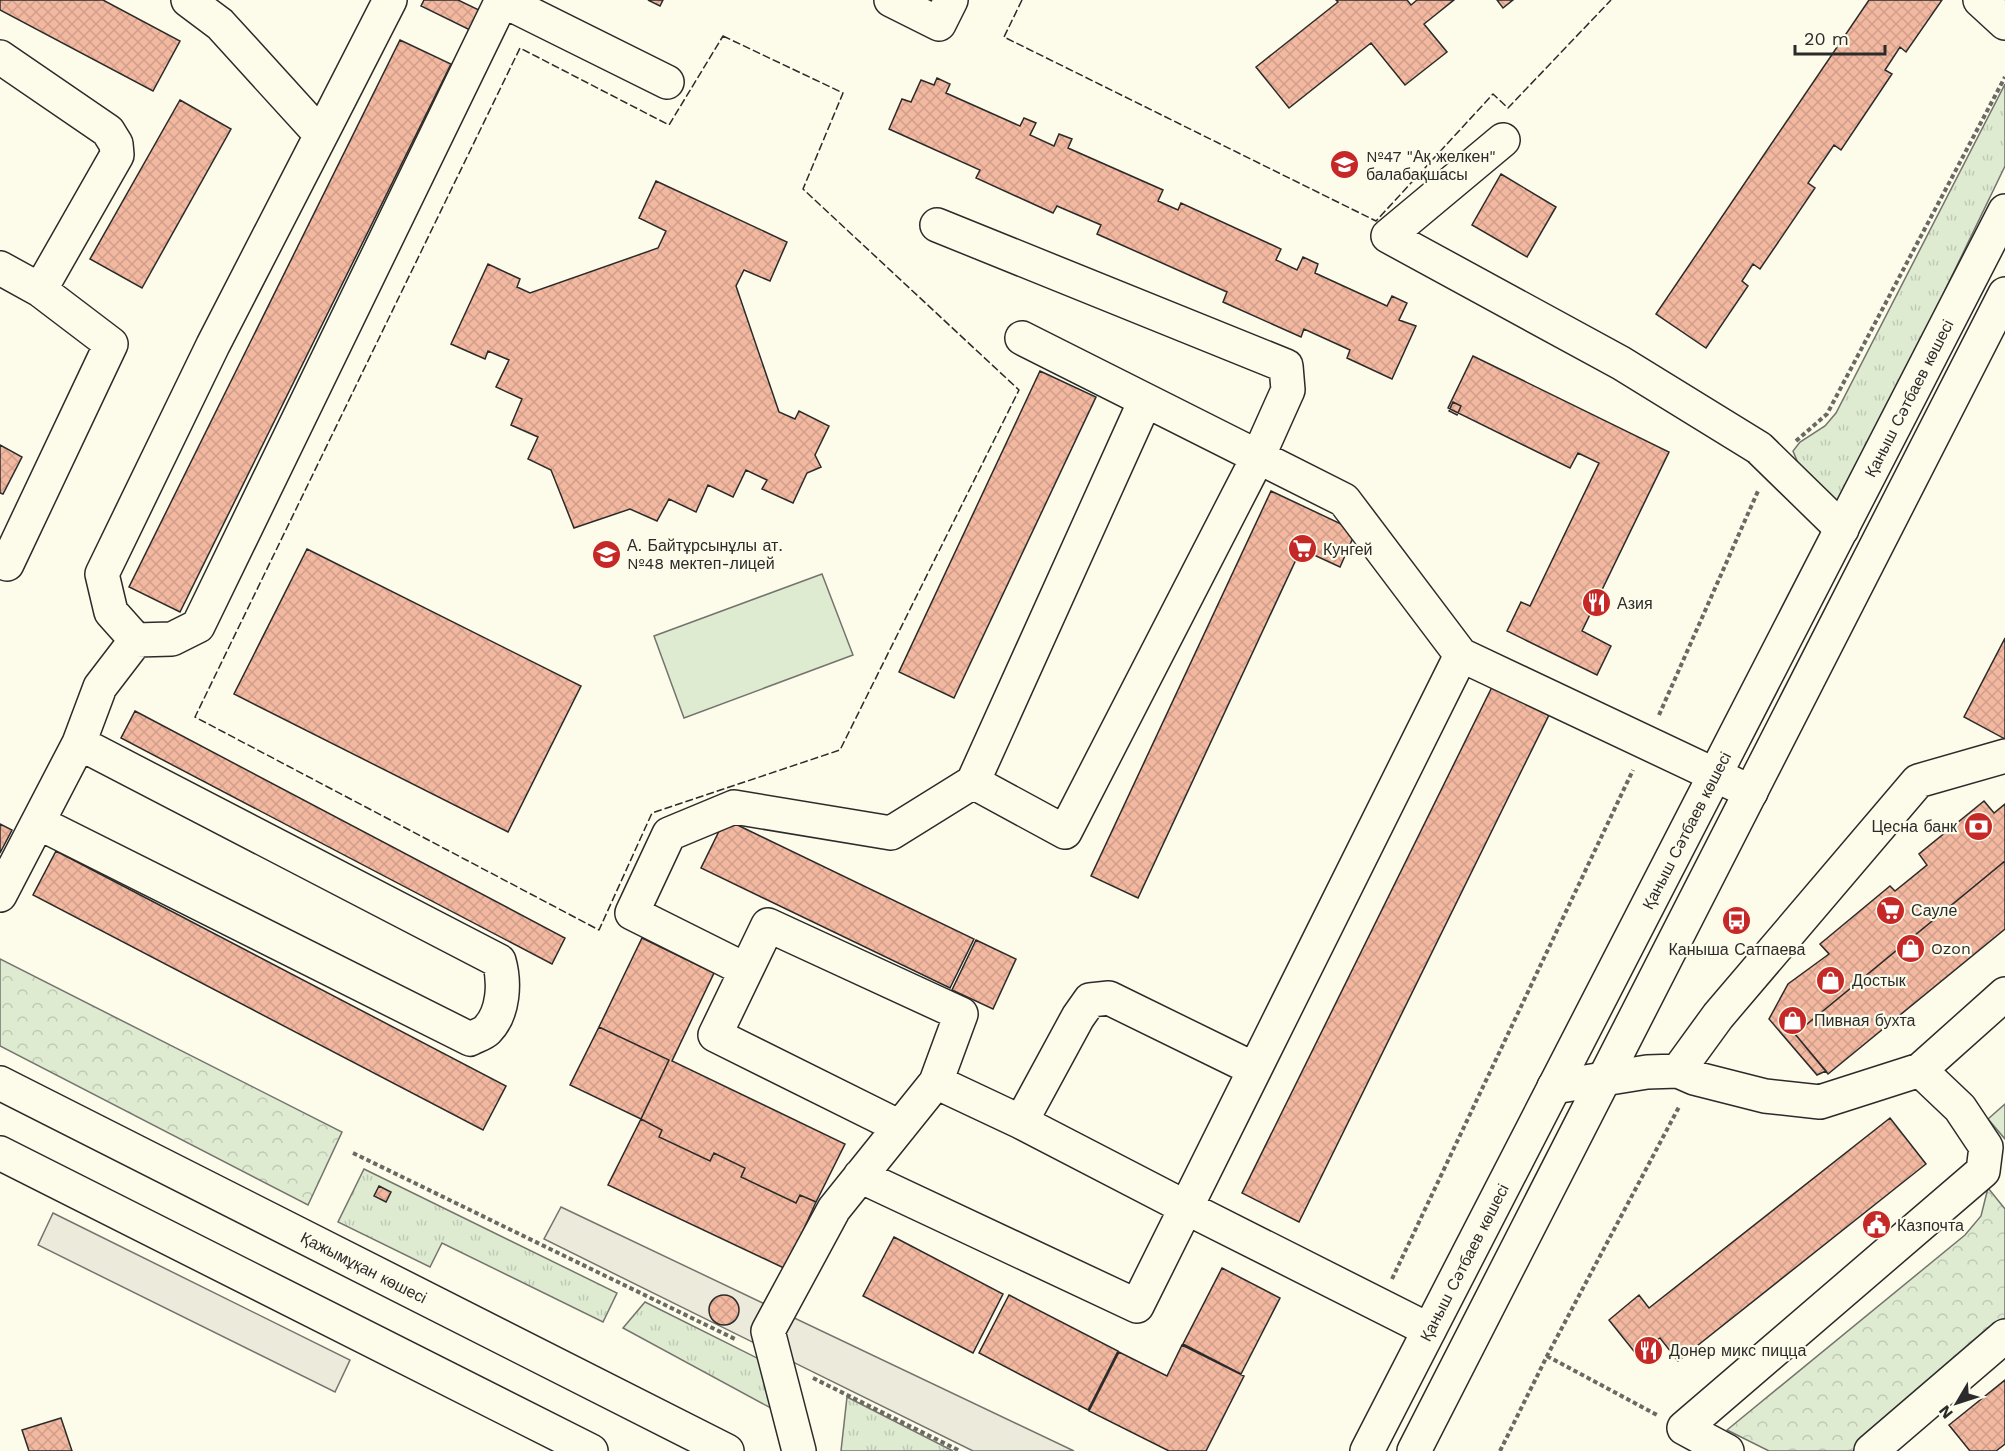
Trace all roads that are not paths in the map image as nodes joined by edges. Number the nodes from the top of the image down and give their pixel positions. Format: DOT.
graph roads {
  1 [pos="188,0"];
  2 [pos="390,0"];
  3 [pos="502,0"];
  4 [pos="891,0"];
  5 [pos="951,0"];
  6 [pos="1980,0"];
  7 [pos="2005,23"];
  8 [pos="0,57"];
  9 [pos="667,82"];
  10 [pos="321,135"];
  11 [pos="1503,140"];
  12 [pos="2005,211"];
  13 [pos="937,225"];
  14 [pos="0,268"];
  15 [pos="40,290"];
  16 [pos="2005,294"];
  17 [pos="1022,338"];
  18 [pos="1146,400"];
  19 [pos="1258,457"];
  20 [pos="1842,529"];
  21 [pos="0,561"];
  22 [pos="136,640"];
  23 [pos="1461,656"];
  24 [pos="80,743"];
  25 [pos="2005,756"];
  26 [pos="1715,775"];
  27 [pos="974,782"];
  28 [pos="1751,792"];
  29 [pos="39,823"];
  30 [pos="0,895"];
  31 [pos="746,970"];
  32 [pos="2005,994"];
  33 [pos="1254,1069"];
  34 [pos="1920,1070"];
  35 [pos="1686,1075"];
  36 [pos="1604,1080"];
  37 [pos="936,1082"];
  38 [pos="0,1083"];
  39 [pos="1554,1087"];
  40 [pos="1021,1122"];
  41 [pos="900,1127"];
  42 [pos="0,1152"];
  43 [pos="860,1176"];
  44 [pos="1185,1208"];
  45 [pos="1429,1330"];
  46 [pos="2005,1336"];
  47 [pos="1399,1390"];
  48 [pos="1439,1402"];
  49 [pos="575,1447"];
  50 [pos="727,1451"];
  51 [pos="799,1451"];
  52 [pos="1348,1451"];
  53 [pos="1367,1451"];
  54 [pos="1414,1451"];
  55 [pos="1426,1451"];
  56 [pos="1727,1451"];
  57 [pos="1870,1451"];
  1 -- 10 [label="main road"];
  2 -- 10 [label="main road"];
  3 -- 9 [label="main road"];
  3 -- 22 [label="main road"];
  4 -- 5 [label="main road"];
  6 -- 7 [label="main road"];
  8 -- 15 [label="main road"];
  10 -- 22 [label="main road"];
  11 -- 20 [label="main road"];
  12 -- 20 [label="main road, Қаныш Сәтбаев көшесі"];
  13 -- 19 [label="main road"];
  14 -- 15 [label="main road"];
  15 -- 21 [label="main road"];
  16 -- 28 [label="main road"];
  17 -- 18 [label="main road"];
  18 -- 19 [label="main road"];
  18 -- 27 [label="main road"];
  19 -- 23 [label="main road"];
  19 -- 27 [label="main road"];
  20 -- 26 [label="main road, Қаныш Сәтбаев көшесі"];
  22 -- 24 [label="main road"];
  23 -- 26 [label="main road"];
  23 -- 33 [label="main road"];
  24 -- 29 [label="main road"];
  24 -- 29 [label="main road"];
  25 -- 35 [label="main road"];
  26 -- 28 [label="main road"];
  26 -- 39 [label="main road, Қаныш Сәтбаев көшесі"];
  27 -- 31 [label="main road"];
  28 -- 36 [label="main road"];
  29 -- 30 [label="main road"];
  31 -- 37 [label="main road"];
  31 -- 41 [label="main road"];
  32 -- 34 [label="main road"];
  33 -- 40 [label="main road"];
  33 -- 44 [label="main road"];
  34 -- 35 [label="main road"];
  34 -- 56 [label="main road"];
  35 -- 36 [label="main road"];
  36 -- 39 [label="main road"];
  36 -- 48 [label="main road"];
  37 -- 40 [label="main road"];
  37 -- 41 [label="main road"];
  38 -- 50 [label="main road, Қажымұқан көшесі"];
  39 -- 45 [label="main road, Қаныш Сәтбаев көшесі"];
  40 -- 44 [label="main road"];
  41 -- 43 [label="main road"];
  42 -- 49 [label="main road"];
  43 -- 44 [label="main road"];
  43 -- 51 [label="main road"];
  44 -- 45 [label="main road"];
  45 -- 47 [label="main road, Қаныш Сәтбаев көшесі"];
  46 -- 57 [label="main road"];
  47 -- 52 [label="main road"];
  47 -- 53 [label="main road, Қаныш Сәтбаев көшесі"];
  48 -- 54 [label="main road"];
  48 -- 55 [label="main road"];
}
